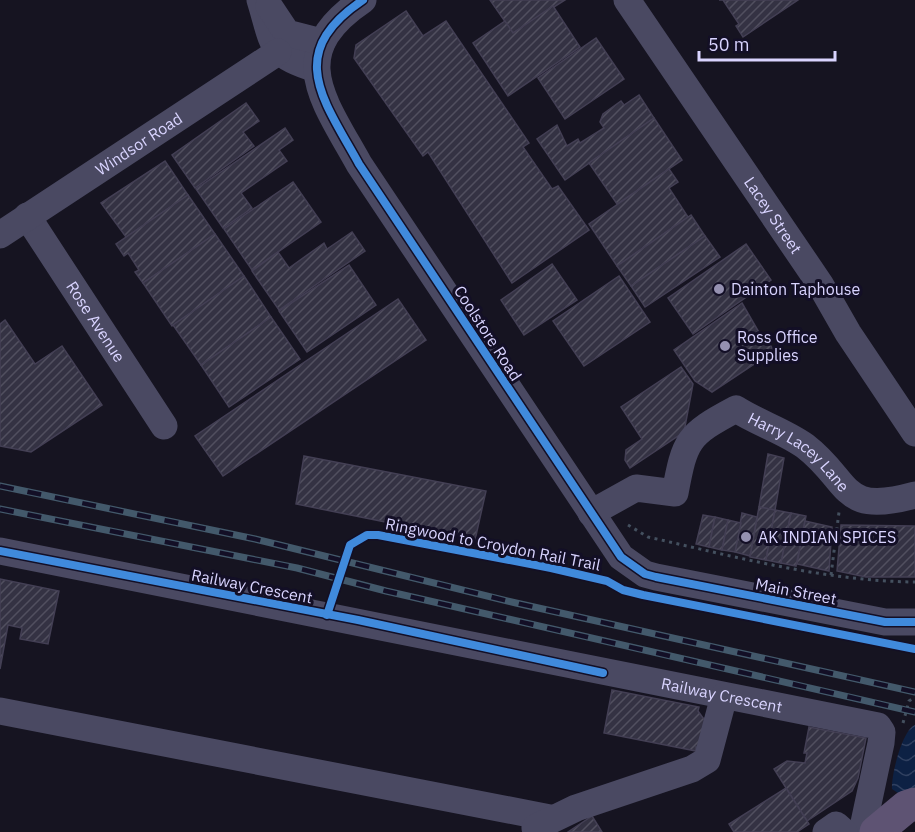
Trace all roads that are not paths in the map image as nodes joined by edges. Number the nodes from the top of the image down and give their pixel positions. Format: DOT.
graph roads {
  1 [pos="260,0"];
  2 [pos="265,0"];
  3 [pos="363,0"];
  4 [pos="627,0"];
  5 [pos="322,42"];
  6 [pos="278,52"];
  7 [pos="316,69"];
  8 [pos="27,216"];
  9 [pos="0,235"];
  10 [pos="164,426"];
  11 [pos="915,433"];
  12 [pos="915,495"];
  13 [pos="591,513"];
  14 [pos="0,551"];
  15 [pos="672,580"];
  16 [pos="915,622"];
  17 [pos="724,696"];
  18 [pos="0,711"];
  19 [pos="915,804"];
  20 [pos="540,825"];
  21 [pos="915,827"];
  22 [pos="826,832"];
  23 [pos="844,832"];
  24 [pos="862,832"];
  25 [pos="876,832"];
  26 [pos="898,832"];
  1 -- 6 [label="street"];
  2 -- 5 [label="street"];
  3 -- 5 [label="street"];
  4 -- 11 [label="street, Lacey Street"];
  5 -- 7 [label="street"];
  6 -- 7 [label="street"];
  6 -- 8 [label="street, Windsor Road"];
  7 -- 13 [label="street, Coolstore Road"];
  8 -- 9 [label="street, Windsor Road"];
  8 -- 10 [label="street, Rose Avenue"];
  12 -- 13 [label="street, Harry Lacey Lane"];
  13 -- 15 [label="street, Coolstore Road"];
  14 -- 17 [label="street, Railway Crescent"];
  15 -- 16 [label="street, Main Street"];
  17 -- 20 [label="street"];
  17 -- 24 [label="street, Railway Crescent"];
  18 -- 20 [label="street"];
  19 -- 25 [label="main road"];
  21 -- 26 [label="main road"];
  22 -- 23 [label="street"];
}
